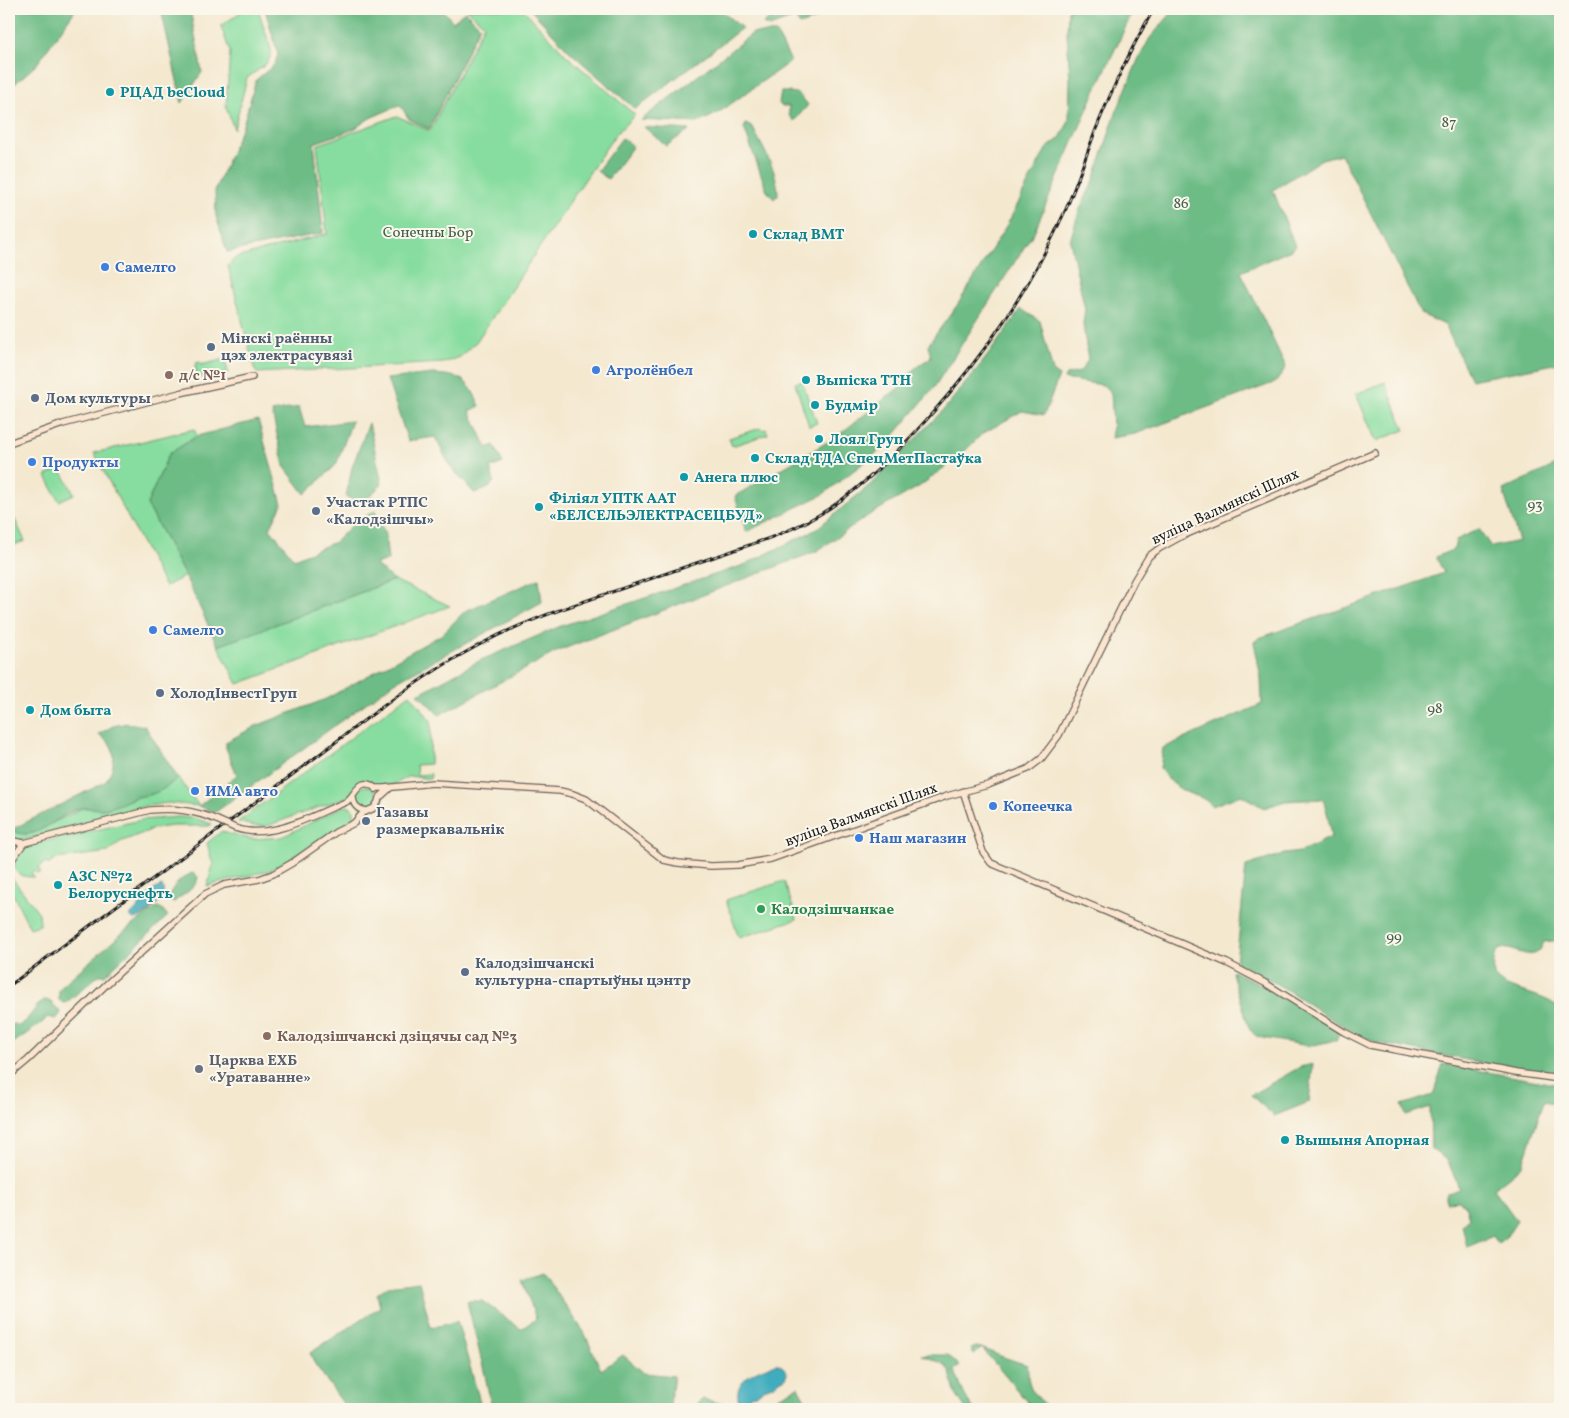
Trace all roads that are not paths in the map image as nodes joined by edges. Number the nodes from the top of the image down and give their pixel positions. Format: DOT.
graph roads {
  1 [pos="252,376"];
  2 [pos="9,443"];
  3 [pos="1375,453"];
  4 [pos="375,788"];
  5 [pos="391,788"];
  6 [pos="963,792"];
  7 [pos="353,796"];
  8 [pos="379,798"];
  9 [pos="346,802"];
  10 [pos="356,806"];
  11 [pos="367,811"];
  12 [pos="358,817"];
  13 [pos="11,839"];
  14 [pos="24,843"];
  15 [pos="16,852"];
  16 [pos="9,861"];
  17 [pos="9,1076"];
  18 [pos="1560,1080"];
  1 -- 2 [label="main road"];
  3 -- 6 [label="main road, вуліца Валмянскі Шлях"];
  4 -- 5 [label="main road, вуліца Валмянскі Шлях"];
  4 -- 7 [label="main road"];
  4 -- 8 [label="main road"];
  5 -- 6 [label="main road, вуліца Валмянскі Шлях"];
  5 -- 8 [label="main road"];
  6 -- 18 [label="main road"];
  7 -- 9 [label="main road"];
  7 -- 10 [label="main road"];
  8 -- 11 [label="main road"];
  9 -- 10 [label="main road"];
  9 -- 14 [label="main road, bridge"];
  10 -- 11 [label="main road"];
  10 -- 12 [label="main road"];
  11 -- 12 [label="main road"];
  12 -- 17 [label="main road"];
  13 -- 14 [label="main road"];
  13 -- 15 [label="main road"];
  14 -- 15 [label="main road"];
  15 -- 16 [label="main road"];
}
